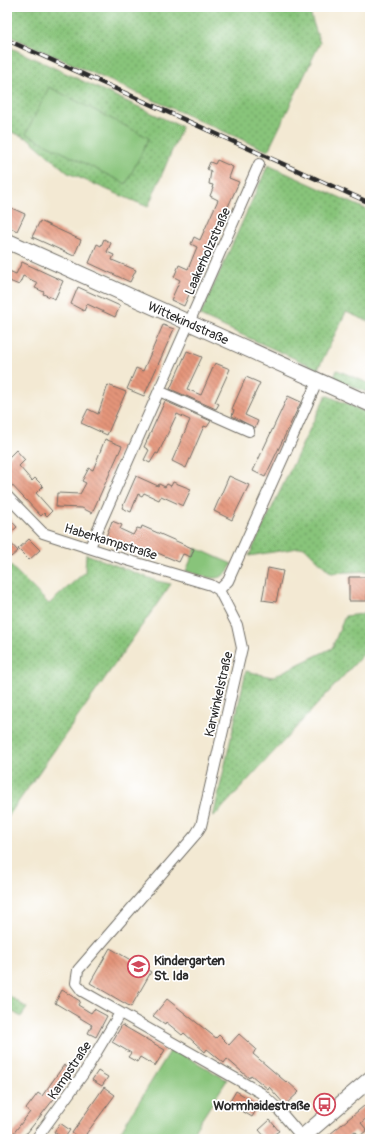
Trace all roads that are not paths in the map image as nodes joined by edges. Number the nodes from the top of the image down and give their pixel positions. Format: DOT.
graph roads {
  1 [pos="259,164"];
  2 [pos="7,241"];
  3 [pos="189,323"];
  4 [pos="318,380"];
  5 [pos="159,391"];
  6 [pos="370,404"];
  7 [pos="249,432"];
  8 [pos="7,496"];
  9 [pos="90,548"];
  10 [pos="219,590"];
  11 [pos="120,1013"];
  12 [pos="370,1079"];
  13 [pos="301,1138"];
  14 [pos="36,1139"];
  1 -- 3 [label="street, Laakerholzstraße"];
  2 -- 3 [label="main road, Wittekindstraße"];
  3 -- 4 [label="main road, Wittekindstraße"];
  3 -- 5 [label="street, Laakerholzstraße"];
  4 -- 6 [label="main road, Wittekindstraße"];
  4 -- 10 [label="street"];
  5 -- 7 [label="street"];
  5 -- 9 [label="street, Laakerholzstraße"];
  8 -- 9 [label="street, Haberkampstraße"];
  9 -- 10 [label="street, Haberkampstraße"];
  10 -- 11 [label="street, Karwinkelstraße"];
  11 -- 13 [label="street"];
  11 -- 14 [label="street, Kampstraße"];
  12 -- 13 [label="main road"];
}
